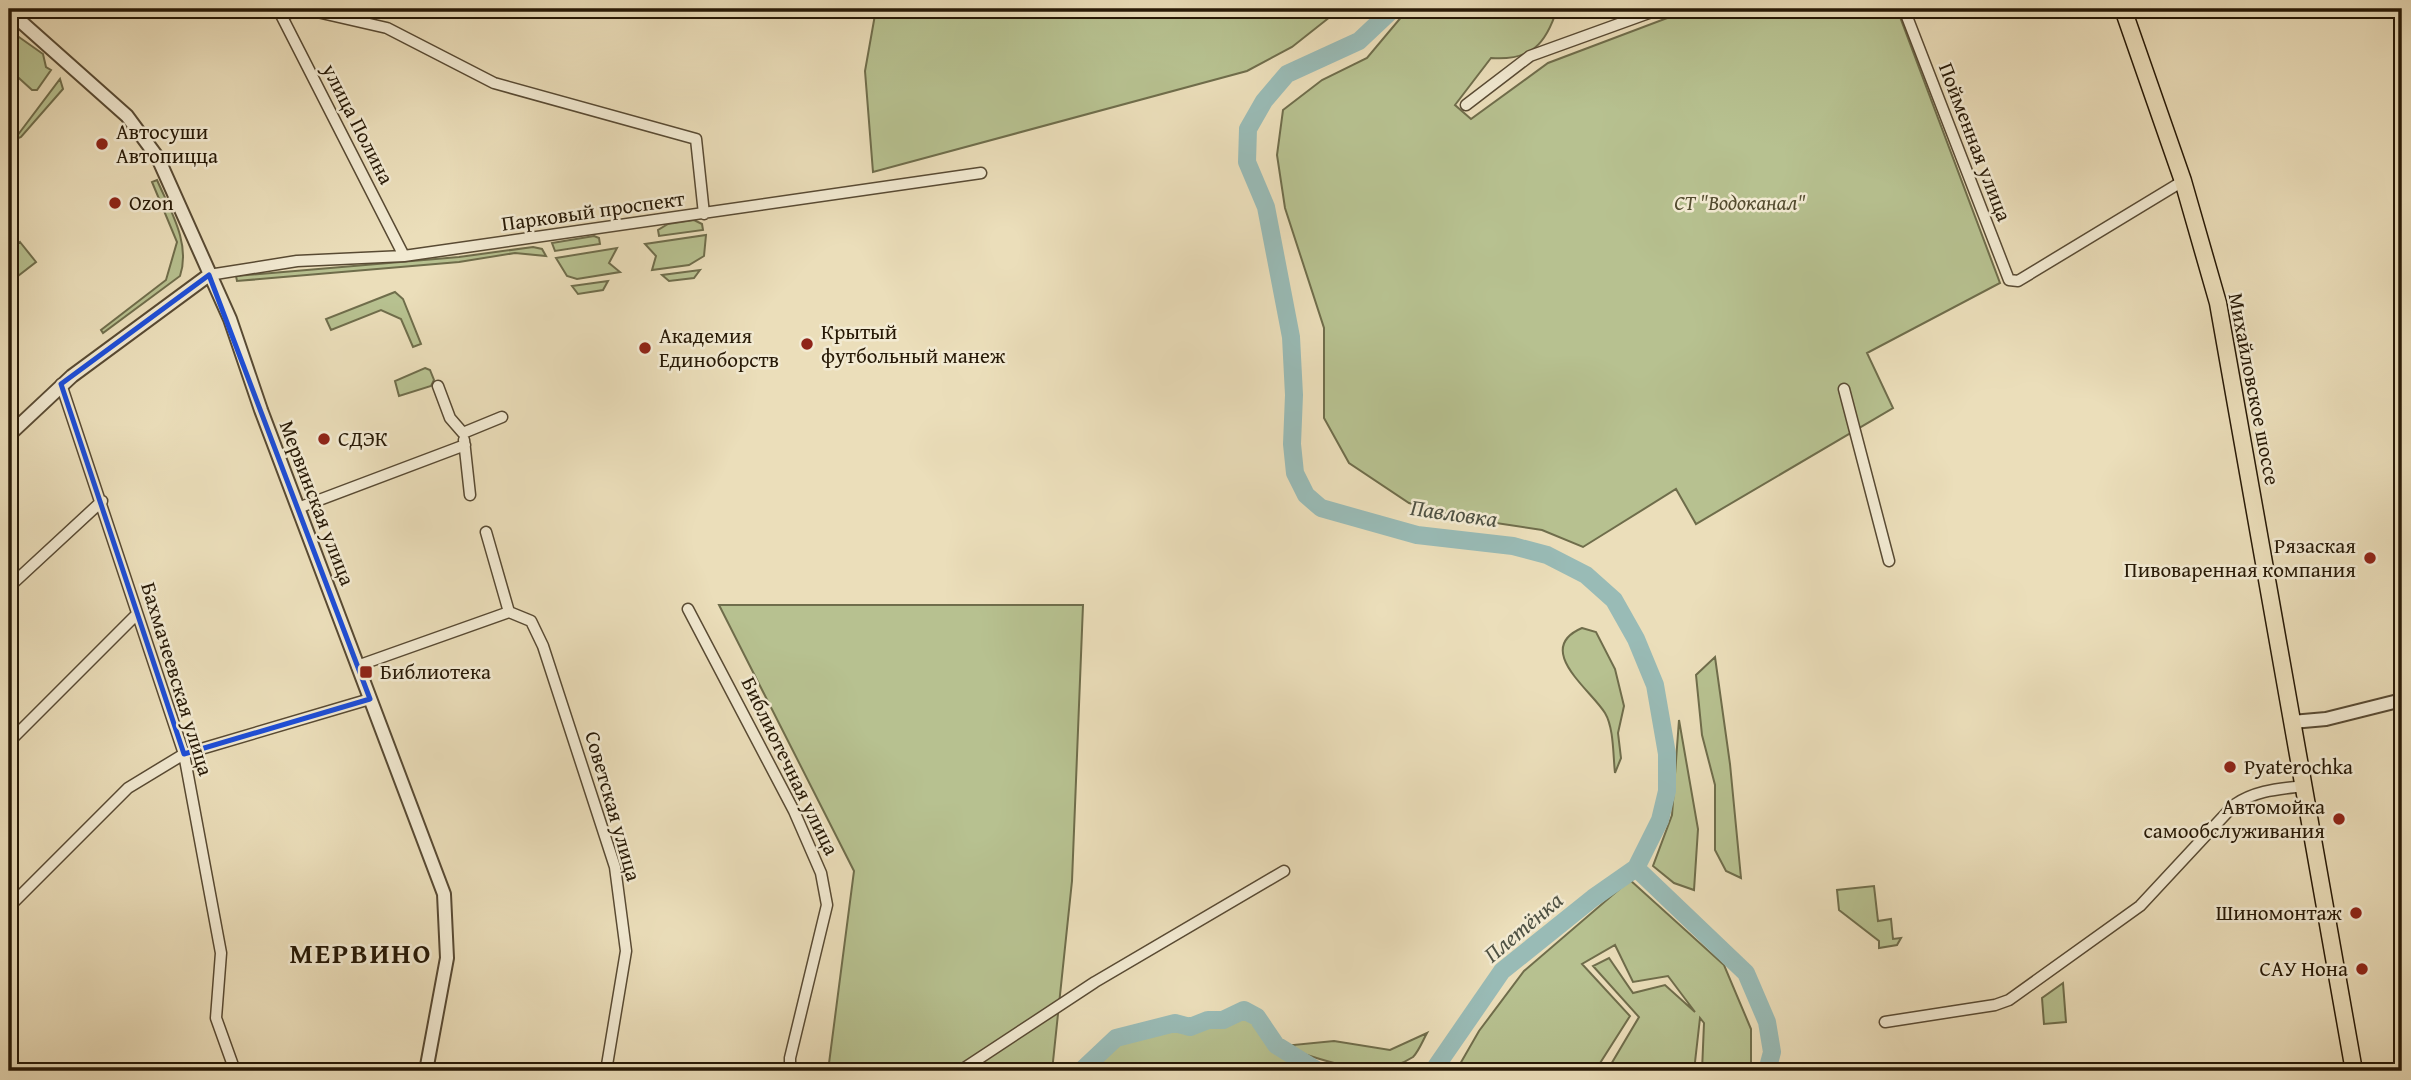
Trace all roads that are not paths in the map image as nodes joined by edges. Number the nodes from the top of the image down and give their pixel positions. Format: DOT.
graph roads {
  1 [pos="1660,9"];
  2 [pos="1904,9"];
  3 [pos="2123,9"];
  4 [pos="9,11"];
  5 [pos="280,12"];
  6 [pos="1466,105"];
  7 [pos="981,173"];
  8 [pos="2183,181"];
  9 [pos="704,214"];
  10 [pos="404,256"];
  11 [pos="209,275"];
  12 [pos="61,384"];
  13 [pos="438,386"];
  14 [pos="1844,389"];
  15 [pos="502,417"];
  16 [pos="463,433"];
  17 [pos="9,435"];
  18 [pos="465,445"];
  19 [pos="470,495"];
  20 [pos="102,500"];
  21 [pos="298,508"];
  22 [pos="486,532"];
  23 [pos="1889,561"];
  24 [pos="9,587"];
  25 [pos="688,608"];
  26 [pos="509,612"];
  27 [pos="137,614"];
  28 [pos="358,666"];
  29 [pos="370,699"];
  30 [pos="2402,700"];
  31 [pos="2292,722"];
  32 [pos="9,742"];
  33 [pos="184,754"];
  34 [pos="2304,786"];
  35 [pos="1284,871"];
  36 [pos="9,907"];
  37 [pos="1885,1022"];
  38 [pos="235,1071"];
  39 [pos="426,1071"];
  40 [pos="606,1071"];
  41 [pos="790,1071"];
  42 [pos="960,1071"];
  43 [pos="2354,1071"];
  1 -- 6 [label="street"];
  2 -- 8 [label="street, Пойменная улица"];
  3 -- 8 [label="main road, Михайловское шоссе"];
  4 -- 11 [label="street, Мервинская улица"];
  5 -- 9 [label="street"];
  5 -- 10 [label="street, улица Полина"];
  7 -- 9 [label="street, Парковый проспект"];
  8 -- 31 [label="main road, Михайловское шоссе"];
  9 -- 10 [label="street, Парковый проспект"];
  10 -- 11 [label="street, Парковый проспект"];
  11 -- 12 [label="street"];
  11 -- 21 [label="street, Мервинская улица"];
  12 -- 17 [label="street"];
  12 -- 20 [label="street, Бахмачеевская улица"];
  13 -- 16 [label="street"];
  14 -- 23 [label="street"];
  15 -- 16 [label="street"];
  16 -- 18 [label="street"];
  18 -- 19 [label="street"];
  18 -- 21 [label="street"];
  20 -- 24 [label="street"];
  20 -- 27 [label="street, Бахмачеевская улица"];
  21 -- 28 [label="street, Мервинская улица"];
  22 -- 26 [label="street"];
  25 -- 41 [label="street, Библиотечная улица"];
  26 -- 28 [label="street"];
  26 -- 40 [label="street, Советская улица"];
  27 -- 32 [label="street"];
  27 -- 33 [label="street, Бахмачеевская улица"];
  28 -- 29 [label="street, Мервинская улица"];
  29 -- 33 [label="street"];
  29 -- 39 [label="street, Мервинская улица"];
  30 -- 31 [label="street"];
  31 -- 34 [label="main road, Михайловское шоссе"];
  33 -- 36 [label="street"];
  33 -- 38 [label="street, Бахмачеевская улица"];
  34 -- 37 [label="street"];
  34 -- 43 [label="main road, Михайловское шоссе"];
  35 -- 42 [label="street"];
}
